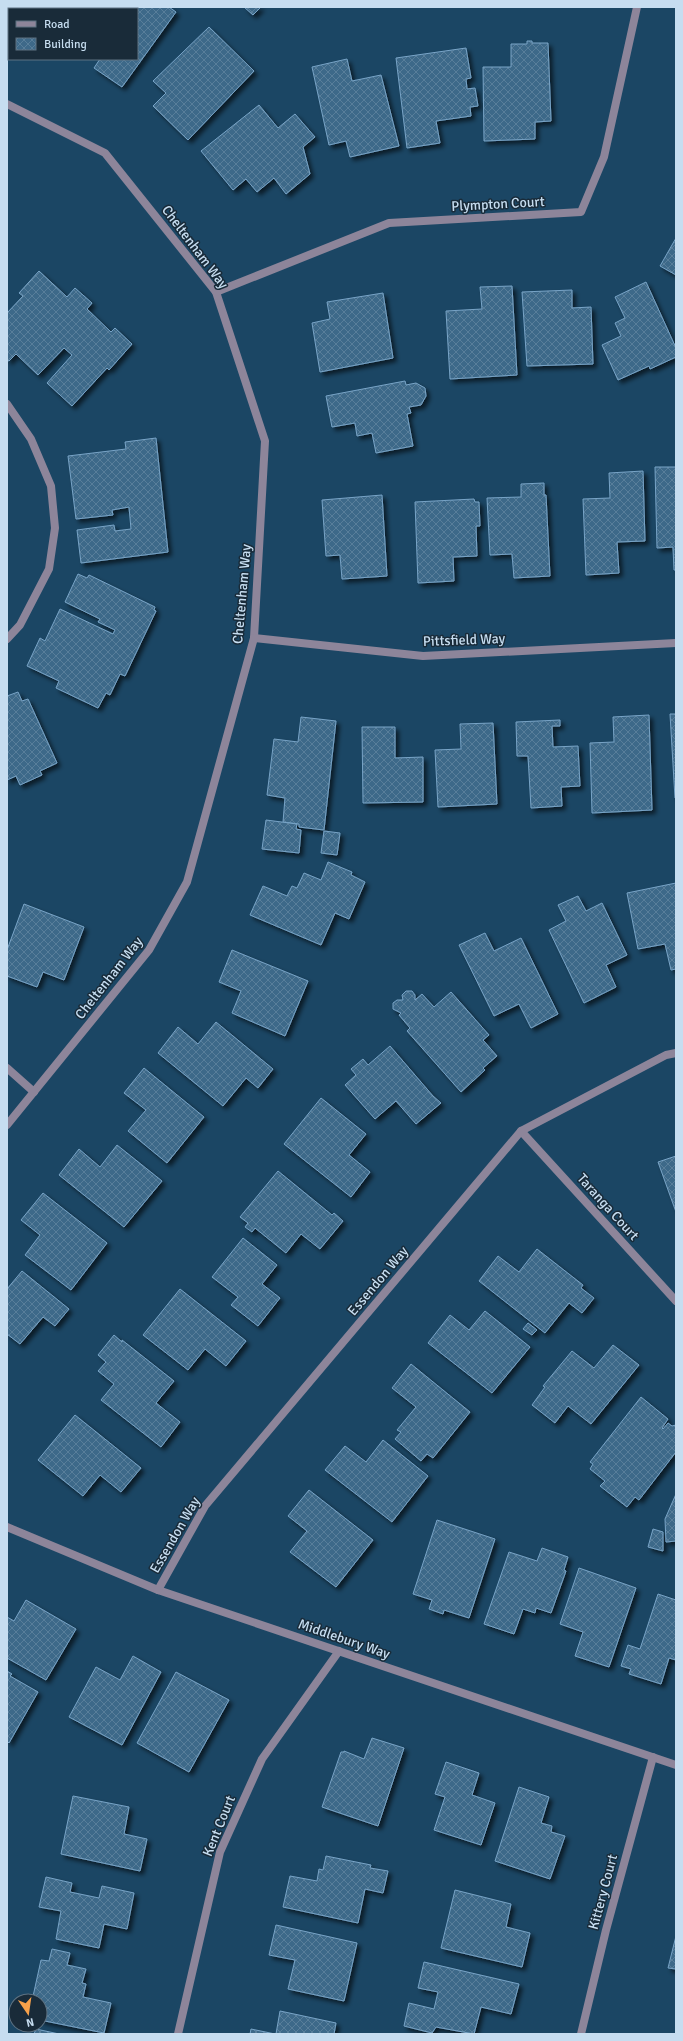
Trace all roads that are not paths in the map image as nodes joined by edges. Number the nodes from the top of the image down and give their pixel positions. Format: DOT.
graph roads {
  1 [pos="637,7"];
  2 [pos="7,104"];
  3 [pos="216,292"];
  4 [pos="7,404"];
  5 [pos="254,638"];
  6 [pos="7,639"];
  7 [pos="676,643"];
  8 [pos="676,1052"];
  9 [pos="7,1068"];
  10 [pos="34,1092"];
  11 [pos="7,1124"];
  12 [pos="521,1131"];
  13 [pos="676,1300"];
  14 [pos="7,1527"];
  15 [pos="158,1590"];
  16 [pos="339,1651"];
  17 [pos="653,1757"];
  18 [pos="676,1765"];
  19 [pos="178,2034"];
  20 [pos="581,2034"];
  1 -- 3 [label="street, Plympton Court"];
  2 -- 3 [label="street, Cheltenham Way"];
  3 -- 5 [label="street, Cheltenham Way"];
  4 -- 6 [label="street"];
  5 -- 7 [label="street, Pittsfield Way"];
  5 -- 10 [label="street, Cheltenham Way"];
  8 -- 12 [label="street, Essendon Way"];
  9 -- 10 [label="street"];
  10 -- 11 [label="street, Cheltenham Way"];
  12 -- 13 [label="street, Taranga Court"];
  12 -- 15 [label="street, Essendon Way"];
  14 -- 15 [label="street, Middlebury Way"];
  15 -- 16 [label="street, Middlebury Way"];
  16 -- 17 [label="street, Middlebury Way"];
  16 -- 19 [label="street, Kent Court"];
  17 -- 18 [label="street, Middlebury Way"];
  17 -- 20 [label="street, Kittery Court"];
}
